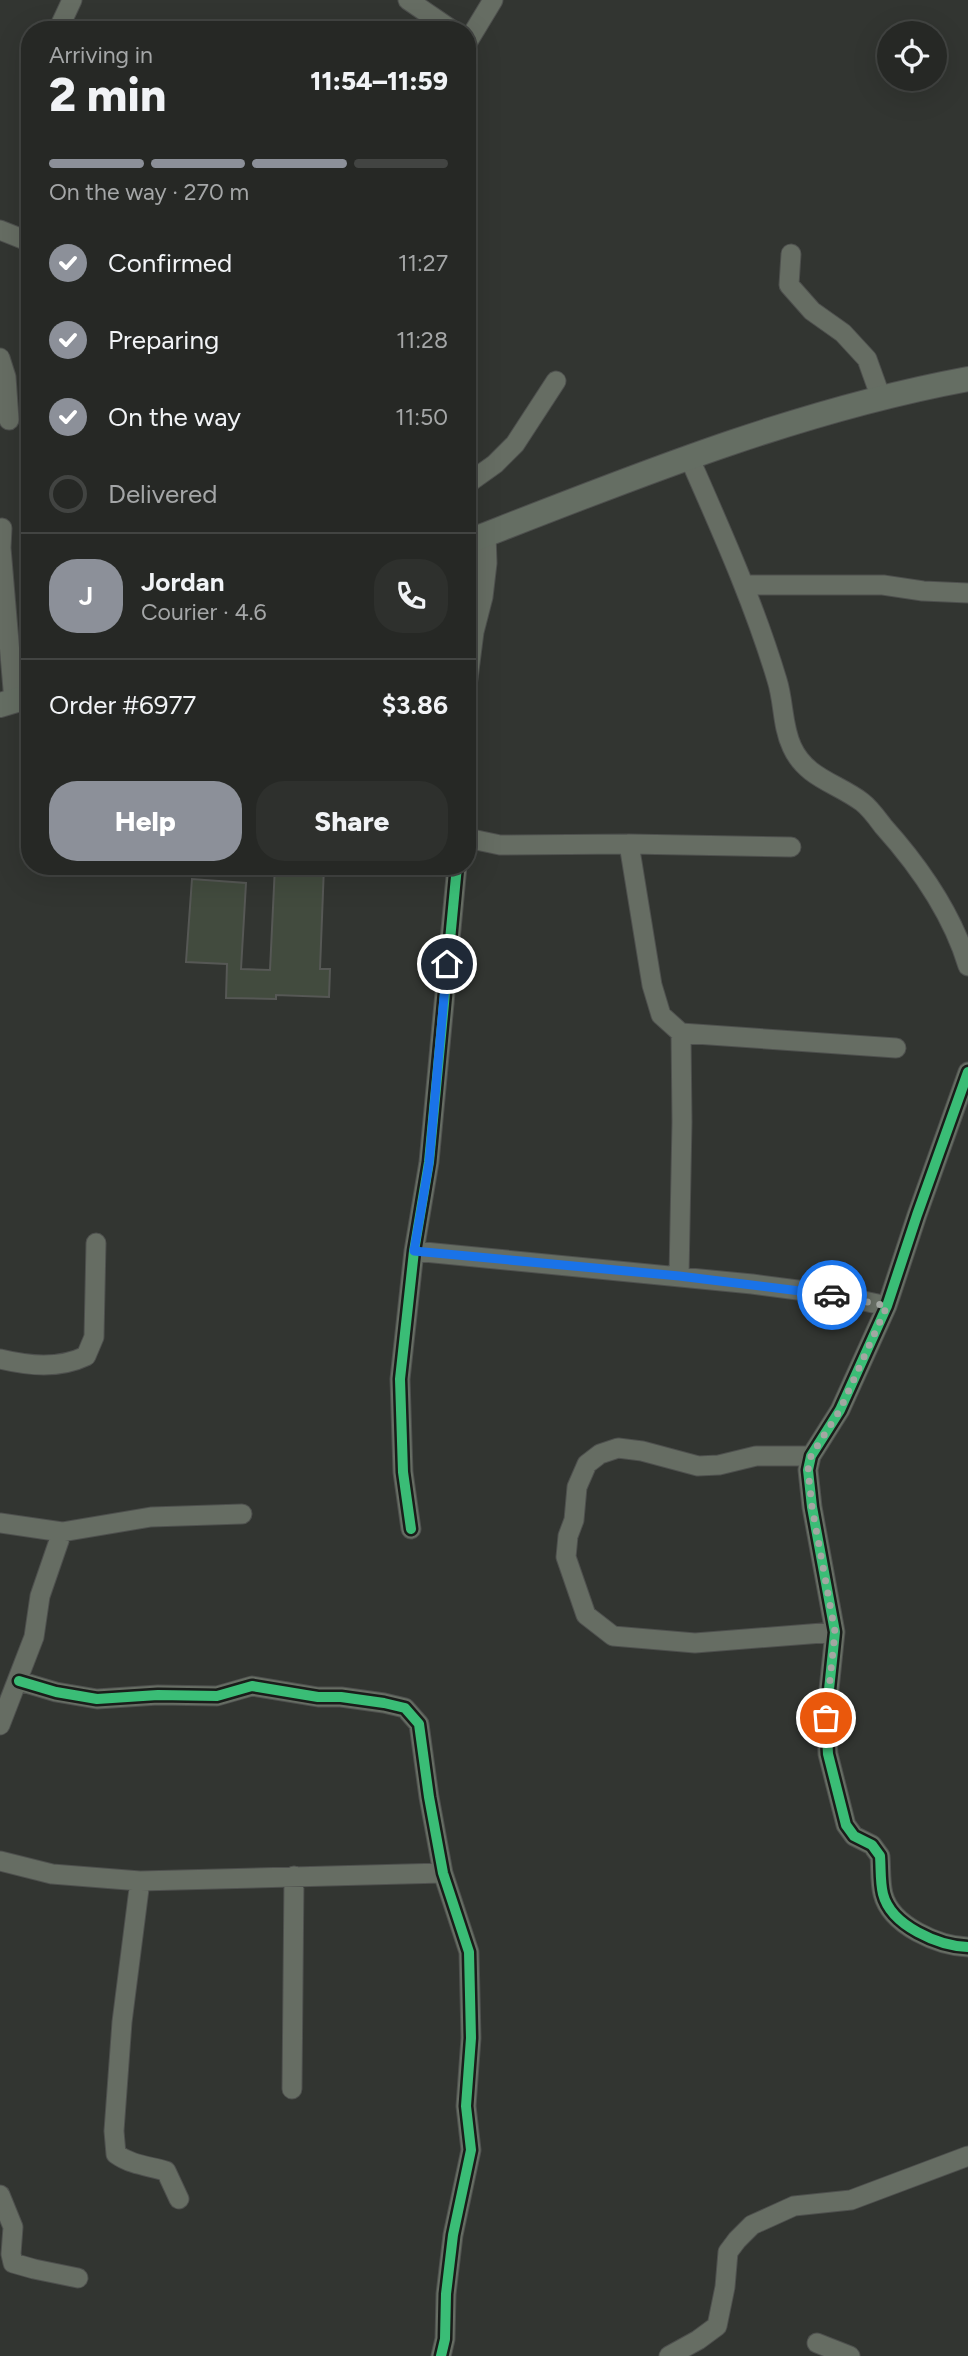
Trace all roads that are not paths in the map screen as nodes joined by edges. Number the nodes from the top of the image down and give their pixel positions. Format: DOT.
graph roads {
  1 [pos="72,0"];
  2 [pos="408,0"];
  3 [pos="493,0"];
  4 [pos="62,21"];
  5 [pos="438,21"];
  6 [pos="476,23"];
  7 [pos="0,230"];
  8 [pos="21,238"];
  9 [pos="791,254"];
  10 [pos="0,358"];
  11 [pos="968,379"];
  12 [pos="556,380"];
  13 [pos="881,398"];
  14 [pos="9,420"];
  15 [pos="689,457"];
  16 [pos="476,478"];
  17 [pos="2,528"];
  18 [pos="477,539"];
  19 [pos="744,585"];
  20 [pos="968,593"];
  21 [pos="476,624"];
  22 [pos="15,701"];
  23 [pos="476,840"];
  24 [pos="629,844"];
  25 [pos="791,848"];
  26 [pos="456,875"];
  27 [pos="968,966"];
  28 [pos="681,1033"];
  29 [pos="896,1048"];
  30 [pos="968,1074"];
  31 [pos="96,1243"];
  32 [pos="414,1251"];
  33 [pos="679,1276"];
  34 [pos="887,1306"];
  35 [pos="0,1359"];
  36 [pos="811,1456"];
  37 [pos="242,1514"];
  38 [pos="0,1523"];
  39 [pos="411,1529"];
  40 [pos="62,1532"];
  41 [pos="835,1632"];
  42 [pos="19,1681"];
  43 [pos="0,1725"];
  44 [pos="0,1861"];
  45 [pos="443,1873"];
  46 [pos="294,1876"];
  47 [pos="140,1881"];
  48 [pos="968,1947"];
  49 [pos="292,2089"];
  50 [pos="968,2156"];
  51 [pos="0,2195"];
  52 [pos="179,2199"];
  53 [pos="78,2278"];
  54 [pos="817,2343"];
  55 [pos="441,2356"];
  56 [pos="668,2356"];
  57 [pos="850,2356"];
  1 -- 4 [label="street"];
  2 -- 5 [label="street"];
  3 -- 6 [label="street"];
  7 -- 8 [label="street"];
  9 -- 13 [label="street"];
  10 -- 14 [label="street"];
  11 -- 13 [label="main road"];
  12 -- 16 [label="street"];
  13 -- 15 [label="main road"];
  15 -- 18 [label="main road"];
  15 -- 19 [label="street"];
  17 -- 22 [label="street"];
  18 -- 21 [label="street"];
  19 -- 20 [label="street"];
  19 -- 27 [label="street"];
  23 -- 24 [label="street"];
  24 -- 25 [label="street"];
  24 -- 28 [label="street"];
  26 -- 32 [label="street"];
  28 -- 29 [label="street"];
  28 -- 33 [label="street"];
  30 -- 34 [label="street"];
  31 -- 35 [label="street"];
  32 -- 33 [label="street"];
  32 -- 39 [label="street"];
  33 -- 34 [label="street"];
  34 -- 36 [label="street"];
  36 -- 41 [label="street"];
  36 -- 41 [label="street"];
  37 -- 40 [label="street"];
  38 -- 40 [label="street"];
  40 -- 42 [label="street"];
  41 -- 48 [label="street"];
  42 -- 43 [label="street"];
  42 -- 45 [label="street"];
  44 -- 47 [label="street"];
  45 -- 46 [label="street"];
  45 -- 55 [label="street"];
  46 -- 47 [label="street"];
  46 -- 49 [label="street"];
  47 -- 52 [label="street"];
  50 -- 56 [label="street"];
  51 -- 53 [label="street"];
  54 -- 57 [label="street"];
}
